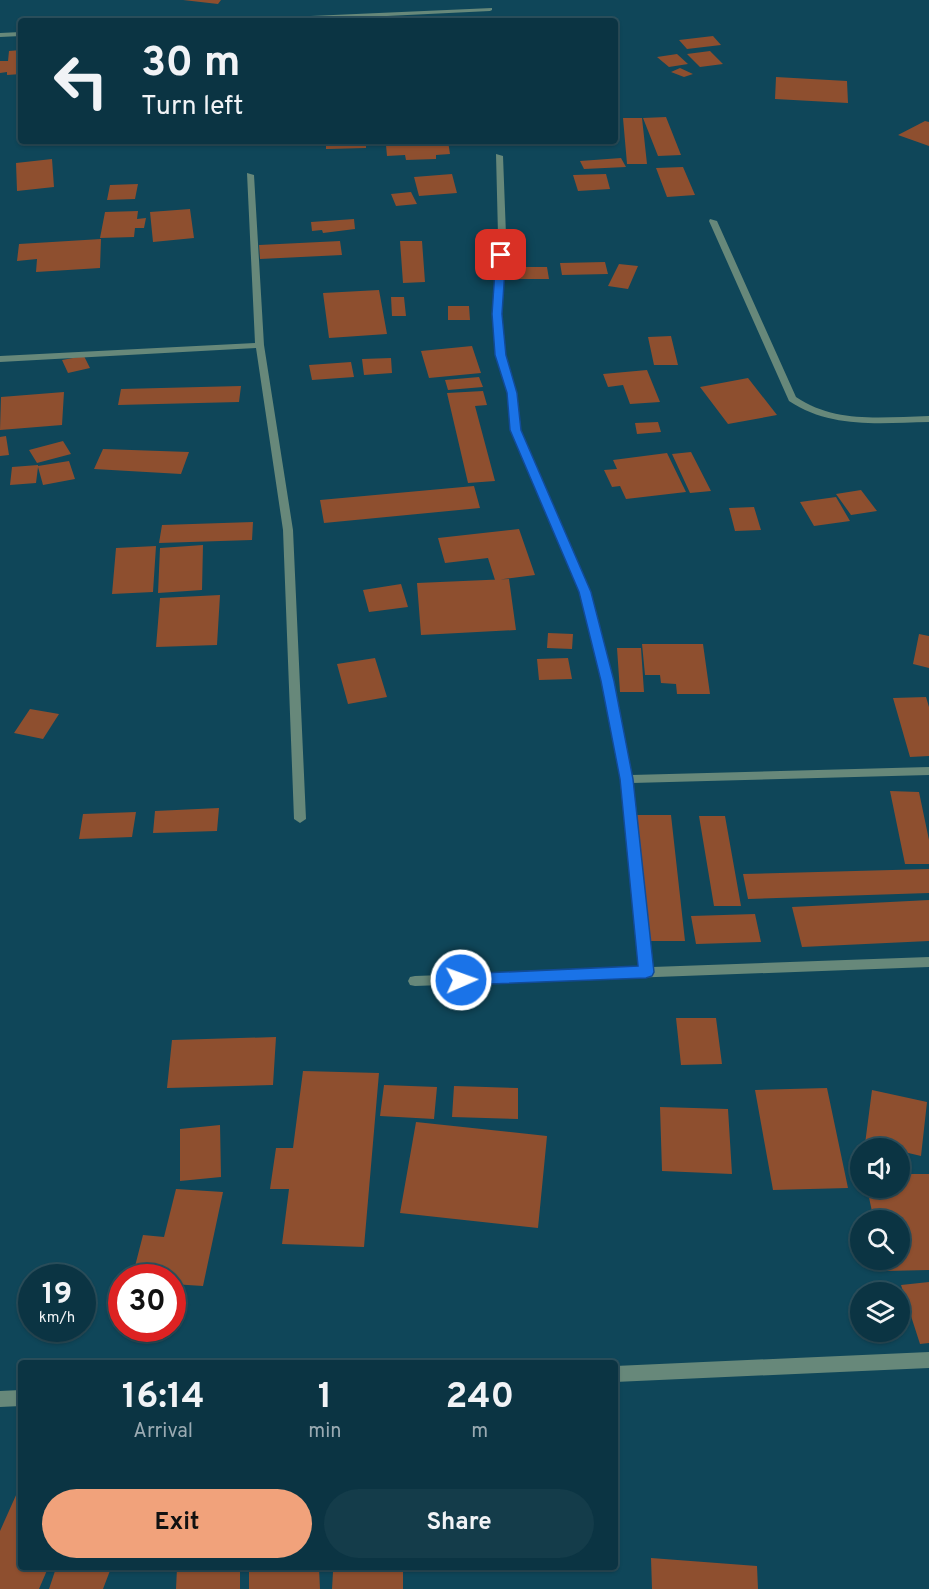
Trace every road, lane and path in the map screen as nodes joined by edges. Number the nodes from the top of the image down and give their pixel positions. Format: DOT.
graph roads {
  1 [pos="490,9"];
  2 [pos="306,18"];
  3 [pos="18,34"];
  4 [pos="0,35"];
  5 [pos="499,156"];
  6 [pos="250,175"];
  7 [pos="713,221"];
  8 [pos="260,345"];
  9 [pos="0,360"];
  10 [pos="929,419"];
  11 [pos="929,771"];
  12 [pos="626,779"];
  13 [pos="300,819"];
  14 [pos="929,962"];
  15 [pos="646,972"];
  16 [pos="415,981"];
  17 [pos="929,1360"];
  18 [pos="618,1374"];
  19 [pos="18,1398"];
  20 [pos="0,1399"];
  1 -- 2 [label="street"];
  3 -- 4 [label="street"];
  5 -- 12 [label="street"];
  6 -- 8 [label="street"];
  7 -- 10 [label="street"];
  8 -- 9 [label="street"];
  8 -- 13 [label="street"];
  11 -- 12 [label="street"];
  12 -- 15 [label="street"];
  14 -- 15 [label="street"];
  15 -- 16 [label="street"];
  17 -- 18 [label="street"];
  19 -- 20 [label="street"];
}
